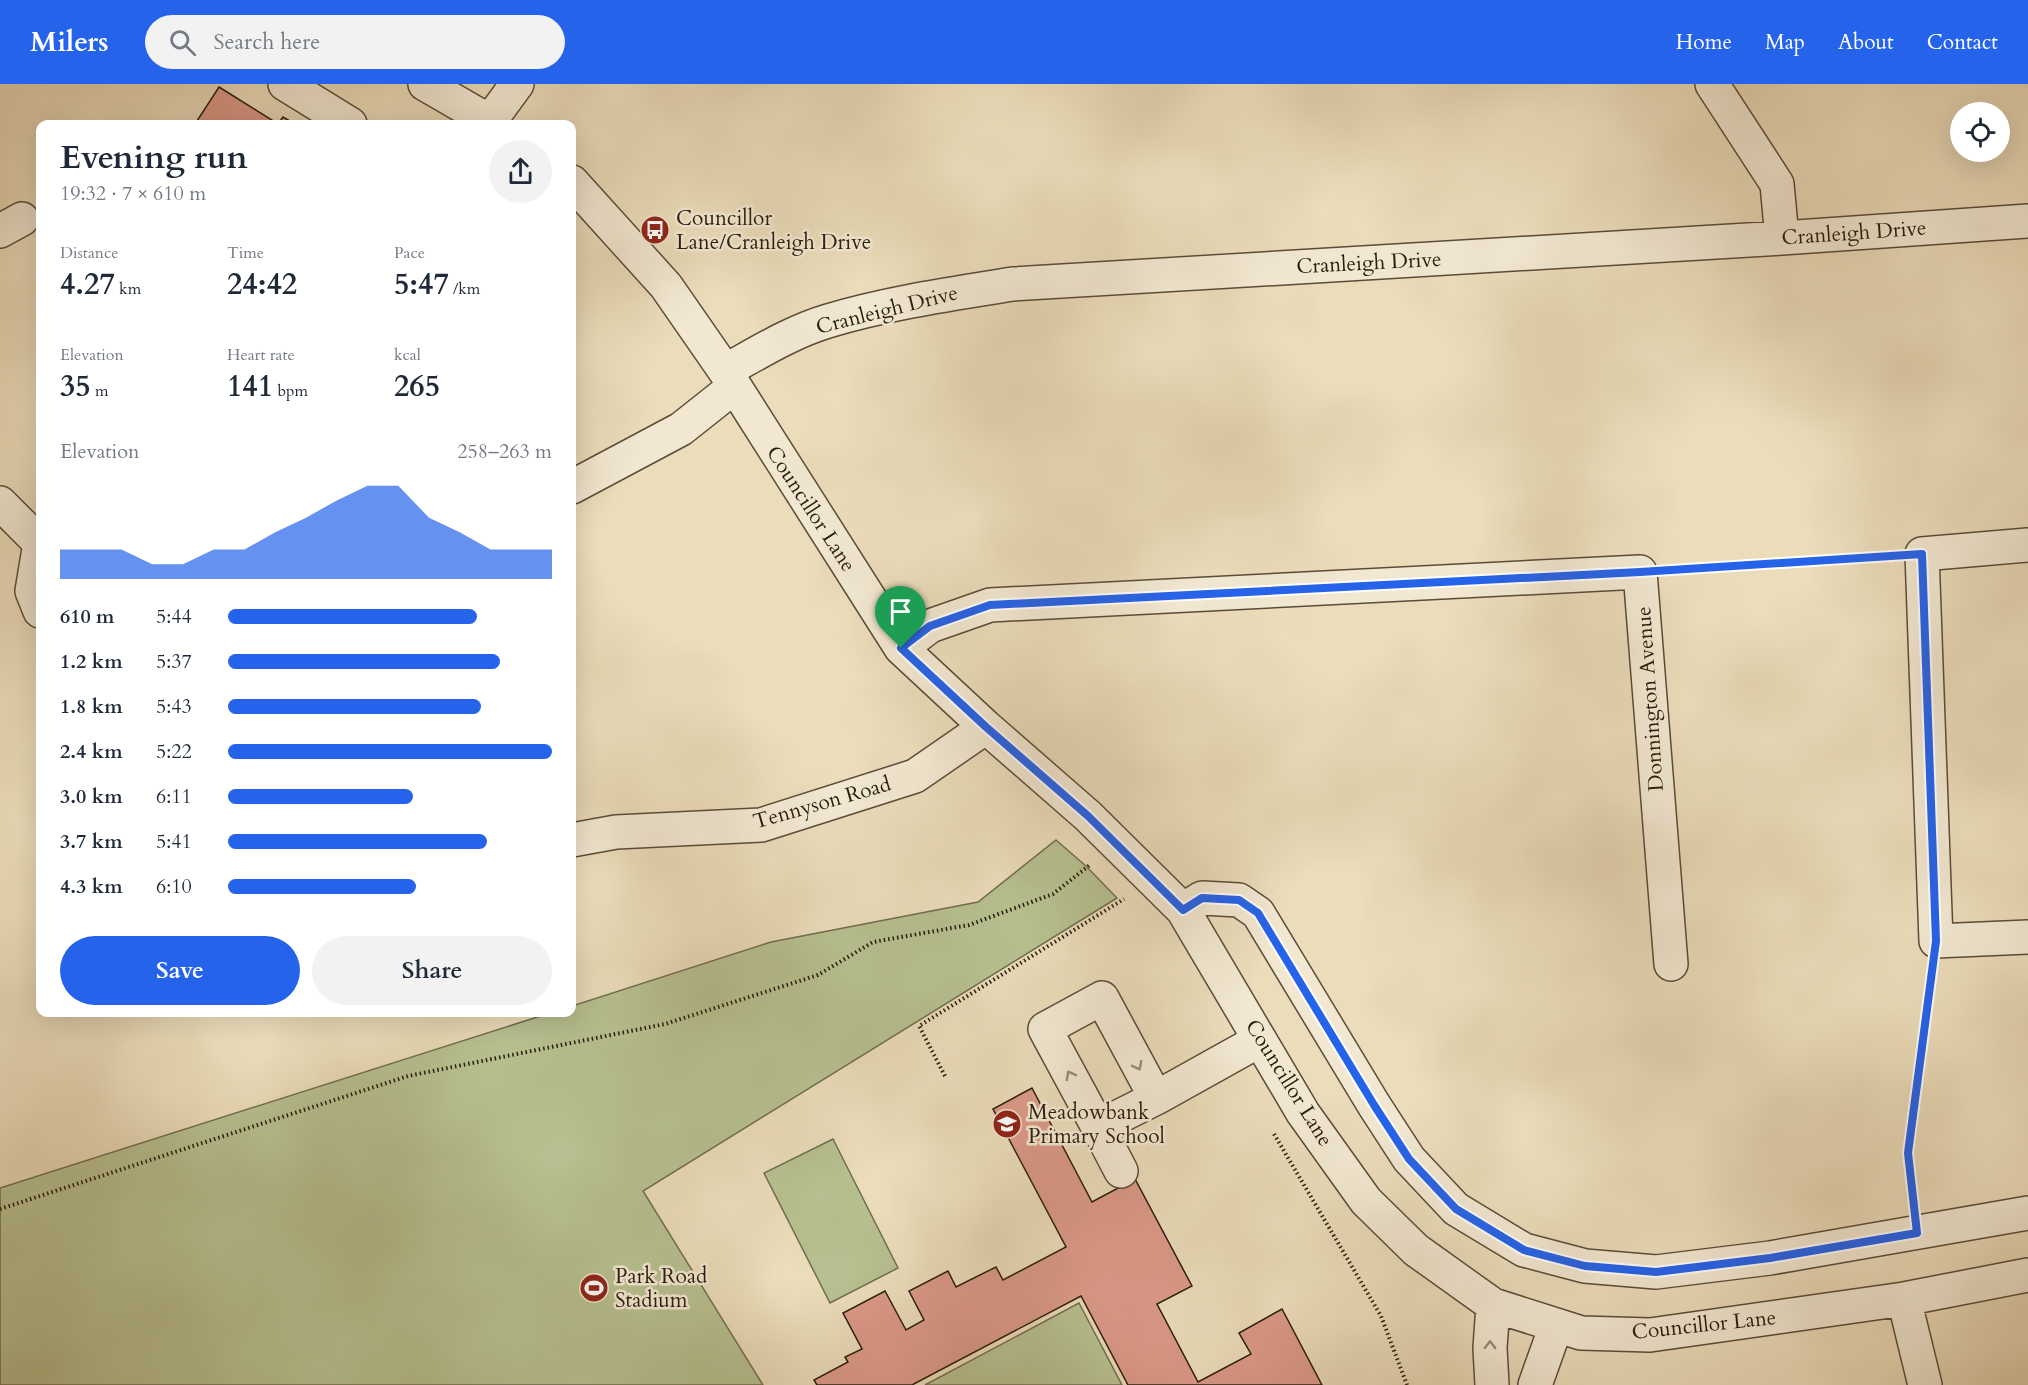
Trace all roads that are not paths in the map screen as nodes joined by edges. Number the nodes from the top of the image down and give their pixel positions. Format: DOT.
graph roads {
  1 [pos="285,84"];
  2 [pos="424,84"];
  3 [pos="517,84"];
  4 [pos="1712,84"];
  5 [pos="344,120"];
  6 [pos="487,120"];
  7 [pos="494,120"];
  8 [pos="576,186"];
  9 [pos="2028,221"];
  10 [pos="1782,238"];
  11 [pos="729,379"];
  12 [pos="576,485"];
  13 [pos="0,502"];
  14 [pos="36,539"];
  15 [pos="2028,545"];
  16 [pos="36,567"];
  17 [pos="36,601"];
  18 [pos="901,648"];
  19 [pos="986,727"];
  20 [pos="576,839"];
  21 [pos="1183,910"];
  22 [pos="2028,937"];
  23 [pos="1671,964"];
  24 [pos="1260,1040"];
  25 [pos="1156,1098"];
  26 [pos="1098,1127"];
  27 [pos="1121,1171"];
  28 [pos="2028,1213"];
  29 [pos="2028,1275"];
  30 [pos="1904,1299"];
  31 [pos="1493,1305"];
  32 [pos="1556,1326"];
  33 [pos="1492,1385"];
  34 [pos="1535,1385"];
  35 [pos="1925,1385"];
  1 -- 5 [label="street"];
  2 -- 6 [label="street"];
  3 -- 7 [label="street"];
  4 -- 10 [label="street"];
  8 -- 11 [label="street, Councillor Lane"];
  9 -- 10 [label="street, Cranleigh Drive"];
  10 -- 11 [label="street, Cranleigh Drive"];
  11 -- 12 [label="street, Cranleigh Drive"];
  11 -- 18 [label="street, Councillor Lane"];
  13 -- 14 [label="street"];
  15 -- 22 [label="street"];
  16 -- 17 [label="street"];
  18 -- 19 [label="street, Councillor Lane"];
  18 -- 23 [label="street, Donnington Avenue"];
  19 -- 20 [label="street, Tennyson Road"];
  19 -- 21 [label="street, Councillor Lane"];
  21 -- 24 [label="street, Councillor Lane"];
  21 -- 28 [label="street"];
  24 -- 25 [label="street"];
  24 -- 31 [label="street, Councillor Lane"];
  25 -- 26 [label="street"];
  26 -- 25 [label="street, one-way"];
  26 -- 27 [label="street"];
  29 -- 30 [label="street, Councillor Lane"];
  30 -- 32 [label="street, Councillor Lane"];
  30 -- 35 [label="street"];
  31 -- 32 [label="street, Councillor Lane"];
  33 -- 31 [label="street, one-way"];
  32 -- 34 [label="street"];
}
